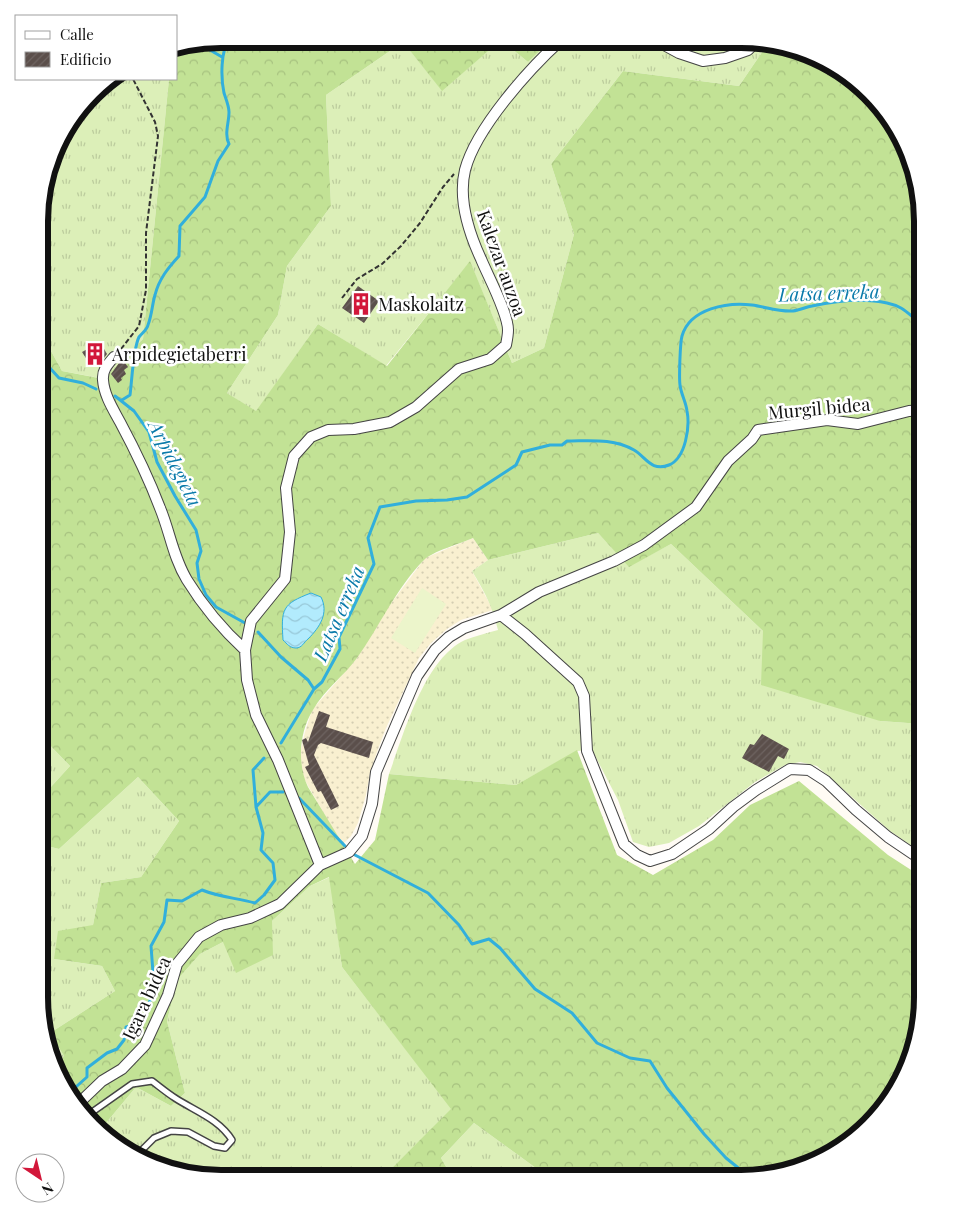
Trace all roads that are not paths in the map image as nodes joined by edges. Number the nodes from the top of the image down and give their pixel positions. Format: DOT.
graph roads {
  1 [pos="554,48"];
  2 [pos="670,48"];
  3 [pos="750,48"];
  4 [pos="114,357"];
  5 [pos="914,410"];
  6 [pos="500,615"];
  7 [pos="245,650"];
  8 [pos="913,854"];
  9 [pos="320,865"];
  10 [pos="82,1100"];
  11 [pos="92,1113"];
  12 [pos="140,1151"];
  1 -- 7 [label="street, Kalezar auzoa"];
  2 -- 3 [label="street"];
  4 -- 7 [label="street"];
  5 -- 6 [label="street, Murgil bidea"];
  6 -- 8 [label="street"];
  6 -- 9 [label="street, Murgil bidea"];
  7 -- 9 [label="street, Kalezar auzoa"];
  9 -- 10 [label="street, Igara bidea"];
  11 -- 12 [label="lane"];
}
